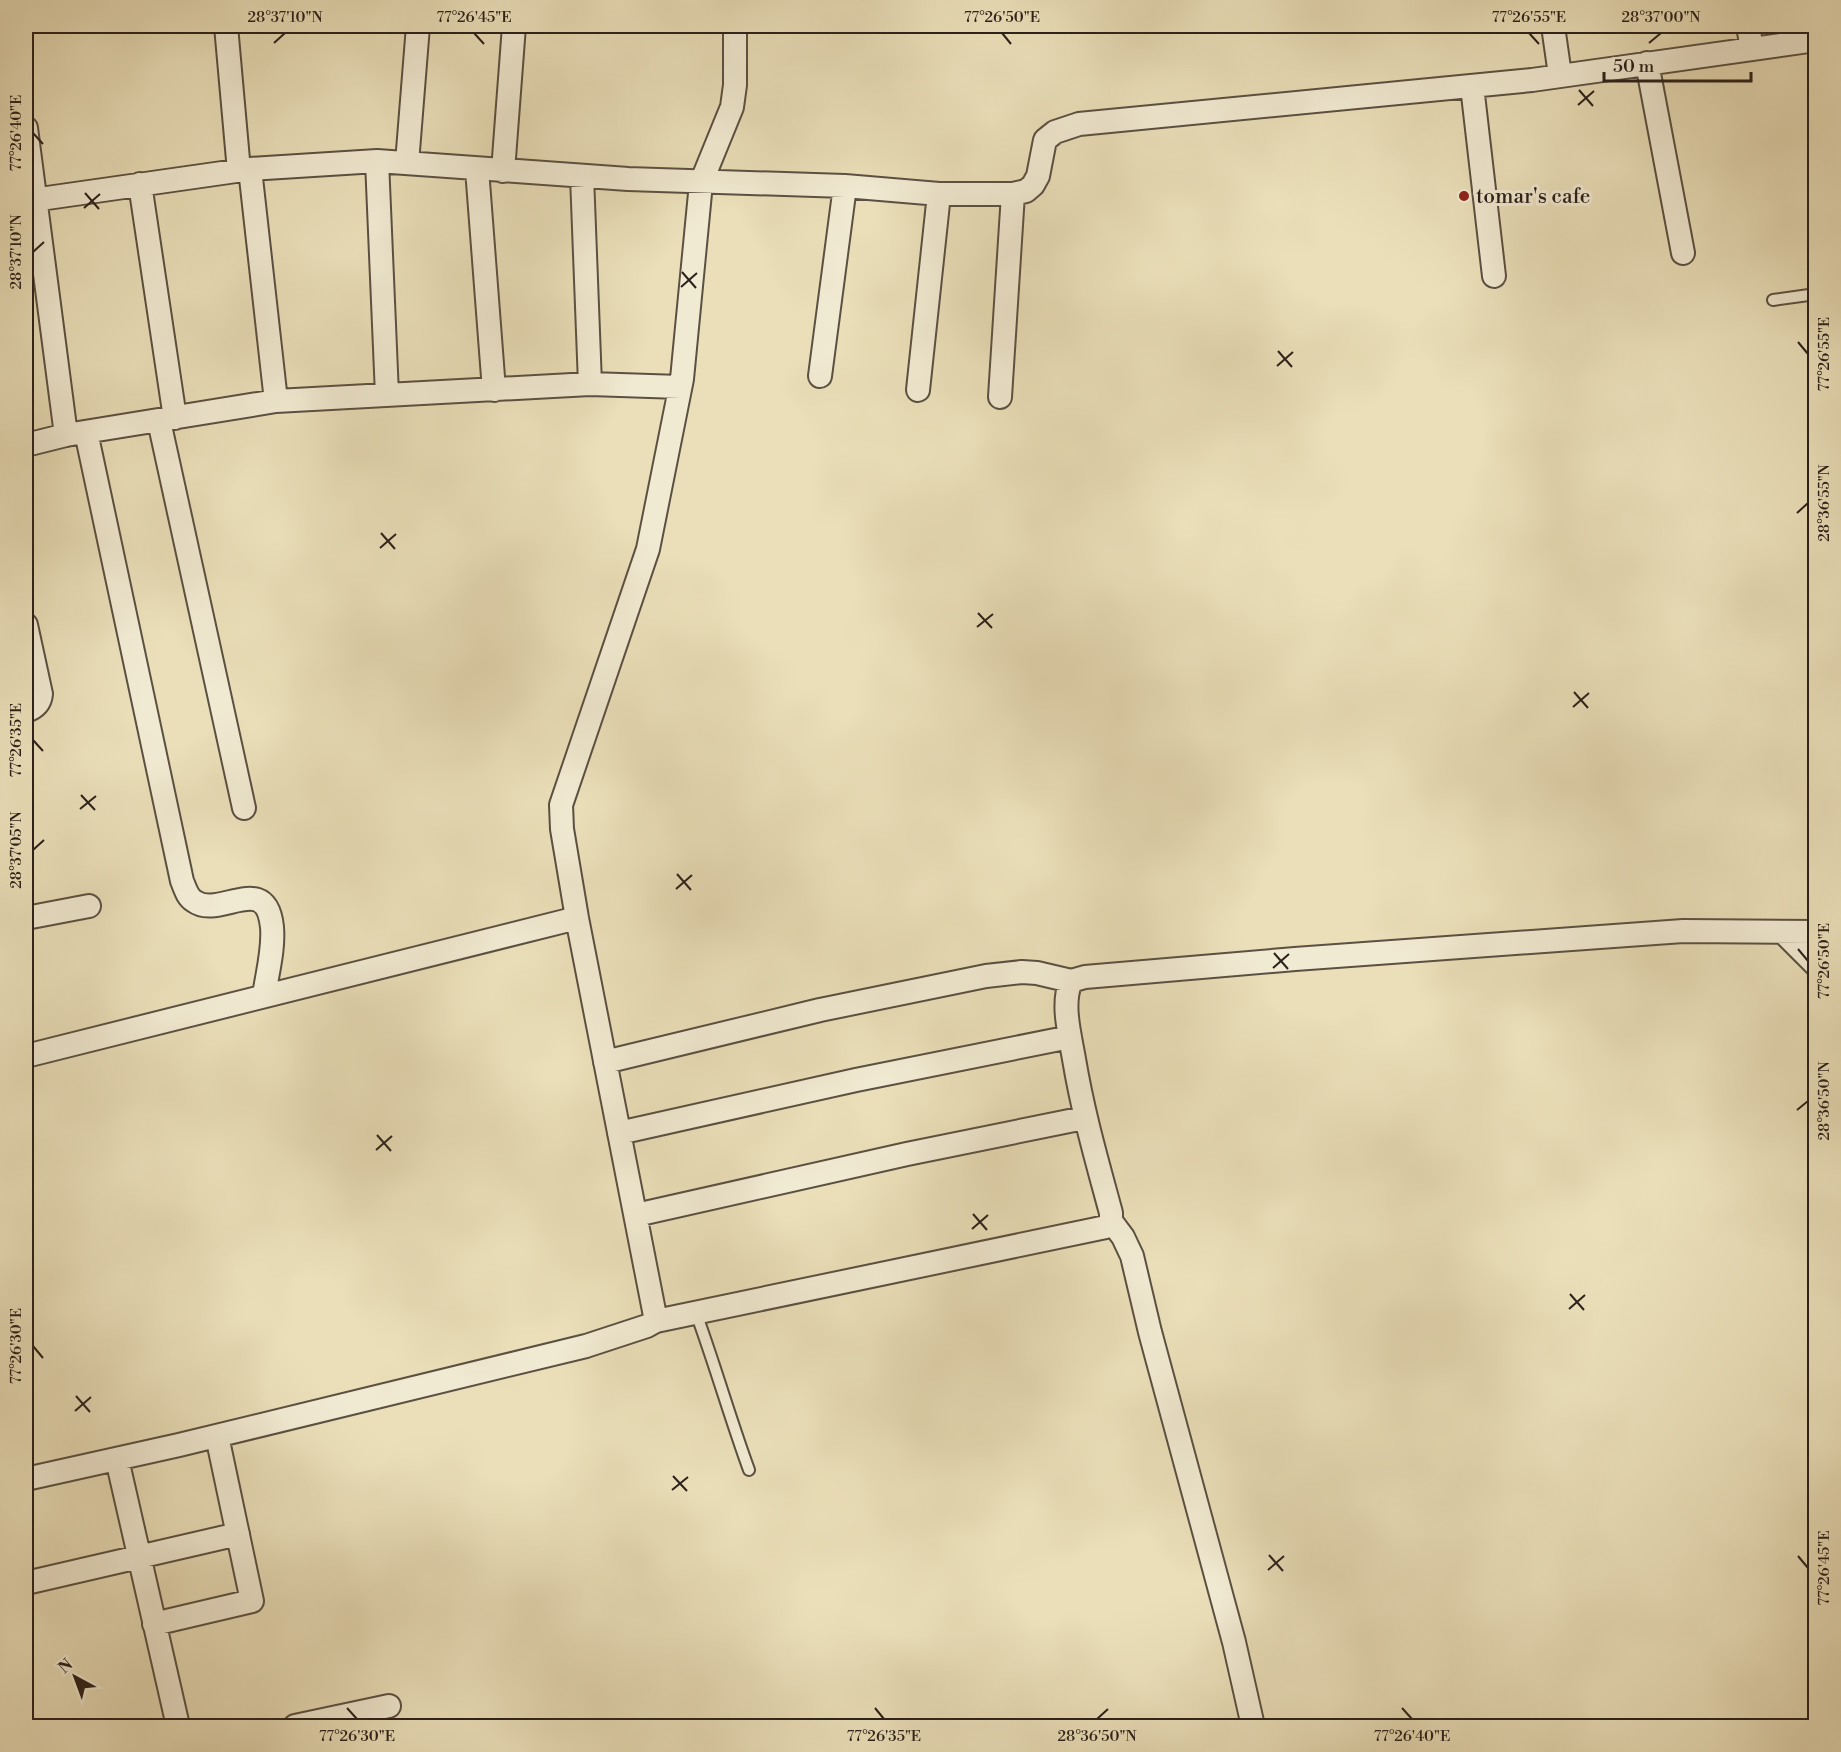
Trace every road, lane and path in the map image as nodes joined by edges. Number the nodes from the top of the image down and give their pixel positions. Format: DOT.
graph roads {
  1 [pos="226,26"];
  2 [pos="418,26"];
  3 [pos="514,26"];
  4 [pos="735,26"];
  5 [pos="1553,26"];
  6 [pos="1748,26"];
  7 [pos="1815,40"];
  8 [pos="1752,49"];
  9 [pos="1647,63"];
  10 [pos="1560,75"];
  11 [pos="1472,86"];
  12 [pos="26,128"];
  13 [pos="377,161"];
  14 [pos="407,163"];
  15 [pos="477,169"];
  16 [pos="244,170"];
  17 [pos="503,171"];
  18 [pos="582,176"];
  19 [pos="701,183"];
  20 [pos="140,184"];
  21 [pos="845,186"];
  22 [pos="939,194"];
  23 [pos="1013,194"];
  24 [pos="31,200"];
  25 [pos="1683,253"];
  26 [pos="1494,276"];
  27 [pos="1815,294"];
  28 [pos="1773,300"];
  29 [pos="820,376"];
  30 [pos="590,384"];
  31 [pos="680,387"];
  32 [pos="494,390"];
  33 [pos="918,390"];
  34 [pos="387,395"];
  35 [pos="1000,397"];
  36 [pos="276,401"];
  37 [pos="167,419"];
  38 [pos="76,433"];
  39 [pos="26,445"];
  40 [pos="26,625"];
  41 [pos="26,711"];
  42 [pos="244,808"];
  43 [pos="89,906"];
  44 [pos="26,918"];
  45 [pos="577,918"];
  46 [pos="1783,932"];
  47 [pos="1815,932"];
  48 [pos="1815,965"];
  49 [pos="1071,981"];
  50 [pos="264,996"];
  51 [pos="1070,1037"];
  52 [pos="26,1056"];
  53 [pos="605,1062"];
  54 [pos="1084,1118"];
  55 [pos="619,1133"];
  56 [pos="636,1215"];
  57 [pos="1111,1221"];
  58 [pos="696,1312"];
  59 [pos="657,1321"];
  60 [pos="217,1436"];
  61 [pos="117,1459"];
  62 [pos="749,1470"];
  63 [pos="26,1479"];
  64 [pos="238,1534"];
  65 [pos="139,1556"];
  66 [pos="26,1583"];
  67 [pos="154,1624"];
  68 [pos="388,1706"];
  69 [pos="178,1726"];
  70 [pos="295,1726"];
  71 [pos="1253,1726"];
  1 -- 16 [label="street"];
  2 -- 14 [label="street"];
  3 -- 17 [label="street"];
  4 -- 19 [label="street"];
  5 -- 10 [label="street"];
  6 -- 8 [label="street"];
  7 -- 8 [label="street"];
  8 -- 9 [label="street"];
  9 -- 10 [label="street"];
  9 -- 25 [label="street"];
  10 -- 11 [label="street"];
  11 -- 23 [label="street"];
  11 -- 26 [label="street"];
  12 -- 24 [label="street"];
  13 -- 14 [label="street"];
  13 -- 16 [label="street"];
  13 -- 34 [label="street"];
  14 -- 15 [label="street"];
  15 -- 17 [label="street"];
  15 -- 32 [label="street"];
  16 -- 20 [label="street"];
  16 -- 36 [label="street"];
  17 -- 18 [label="street"];
  18 -- 19 [label="street"];
  18 -- 30 [label="street"];
  19 -- 21 [label="street"];
  19 -- 31 [label="street"];
  20 -- 24 [label="street"];
  20 -- 37 [label="street"];
  21 -- 22 [label="street"];
  21 -- 29 [label="street"];
  22 -- 23 [label="street"];
  22 -- 33 [label="street"];
  23 -- 35 [label="street"];
  24 -- 38 [label="street"];
  27 -- 28 [label="lane"];
  30 -- 31 [label="street"];
  30 -- 32 [label="street"];
  31 -- 45 [label="street"];
  32 -- 34 [label="street"];
  34 -- 36 [label="street"];
  36 -- 37 [label="street"];
  37 -- 38 [label="street"];
  37 -- 42 [label="street"];
  38 -- 39 [label="street"];
  38 -- 50 [label="street"];
  40 -- 41 [label="street"];
  43 -- 44 [label="street"];
  45 -- 50 [label="street"];
  45 -- 53 [label="street"];
  46 -- 47 [label="street"];
  46 -- 48 [label="street"];
  46 -- 49 [label="street"];
  49 -- 51 [label="street"];
  49 -- 53 [label="street"];
  50 -- 52 [label="street"];
  51 -- 54 [label="street"];
  51 -- 55 [label="street"];
  53 -- 55 [label="street"];
  54 -- 56 [label="street"];
  54 -- 57 [label="street"];
  55 -- 56 [label="street"];
  56 -- 59 [label="street"];
  57 -- 58 [label="street"];
  57 -- 71 [label="street"];
  58 -- 59 [label="street"];
  58 -- 62 [label="lane"];
  59 -- 60 [label="street"];
  60 -- 61 [label="street"];
  60 -- 64 [label="street"];
  61 -- 63 [label="street"];
  61 -- 65 [label="street"];
  64 -- 65 [label="street"];
  64 -- 67 [label="street"];
  65 -- 66 [label="street"];
  65 -- 67 [label="street"];
  67 -- 69 [label="street"];
  68 -- 70 [label="street"];
}
